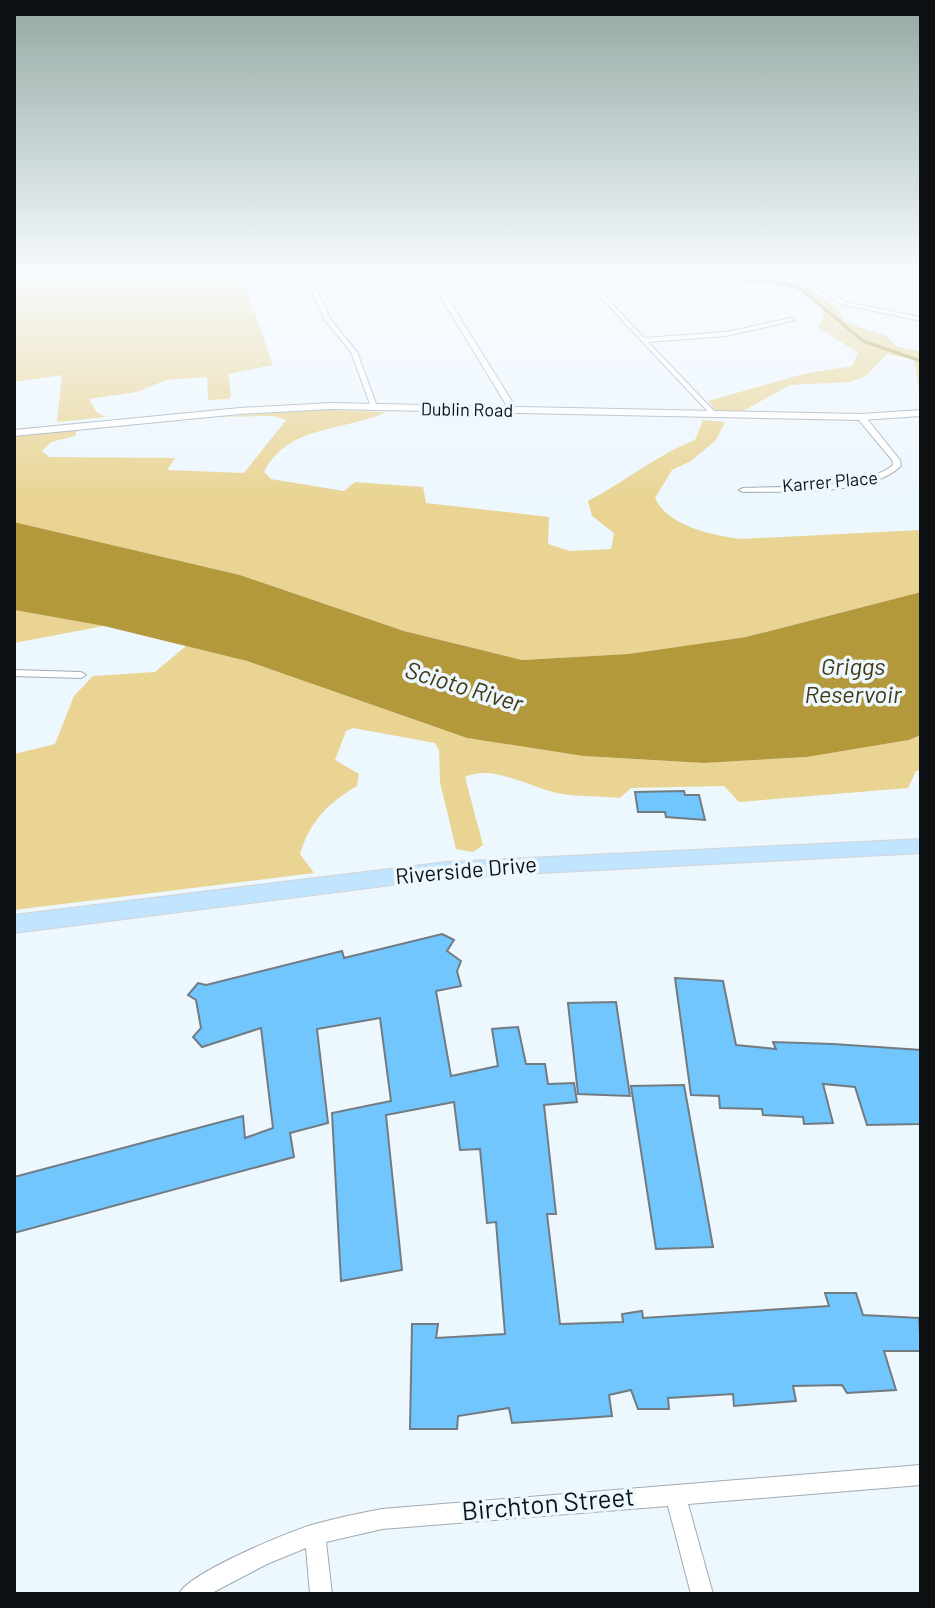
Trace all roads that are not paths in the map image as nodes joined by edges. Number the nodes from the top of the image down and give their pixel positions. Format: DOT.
graph roads {
  1 [pos="351,348"];
  2 [pos="475,348"];
  3 [pos="650,348"];
  4 [pos="375,407"];
  5 [pos="514,411"];
  6 [pos="921,413"];
  7 [pos="712,414"];
  8 [pos="861,417"];
  9 [pos="14,433"];
  10 [pos="743,490"];
  11 [pos="14,673"];
  12 [pos="81,675"];
  13 [pos="921,846"];
  14 [pos="14,924"];
  15 [pos="921,1475"];
  16 [pos="675,1494"];
  17 [pos="315,1534"];
  18 [pos="190,1594"];
  19 [pos="321,1594"];
  20 [pos="702,1594"];
  1 -- 4 [label="street"];
  2 -- 5 [label="street"];
  3 -- 7 [label="street"];
  4 -- 5 [label="main road, Dublin Road"];
  4 -- 9 [label="main road, Dublin Road"];
  5 -- 7 [label="main road, Dublin Road"];
  6 -- 8 [label="main road, Dublin Road"];
  7 -- 8 [label="main road, Dublin Road"];
  8 -- 10 [label="street, Karrer Place"];
  11 -- 12 [label="street"];
  13 -- 14 [label="main road, Riverside Drive"];
  15 -- 16 [label="street, Birchton Street"];
  16 -- 17 [label="street, Birchton Street"];
  16 -- 20 [label="street"];
  17 -- 18 [label="street, Birchton Street"];
  17 -- 19 [label="street"];
}
